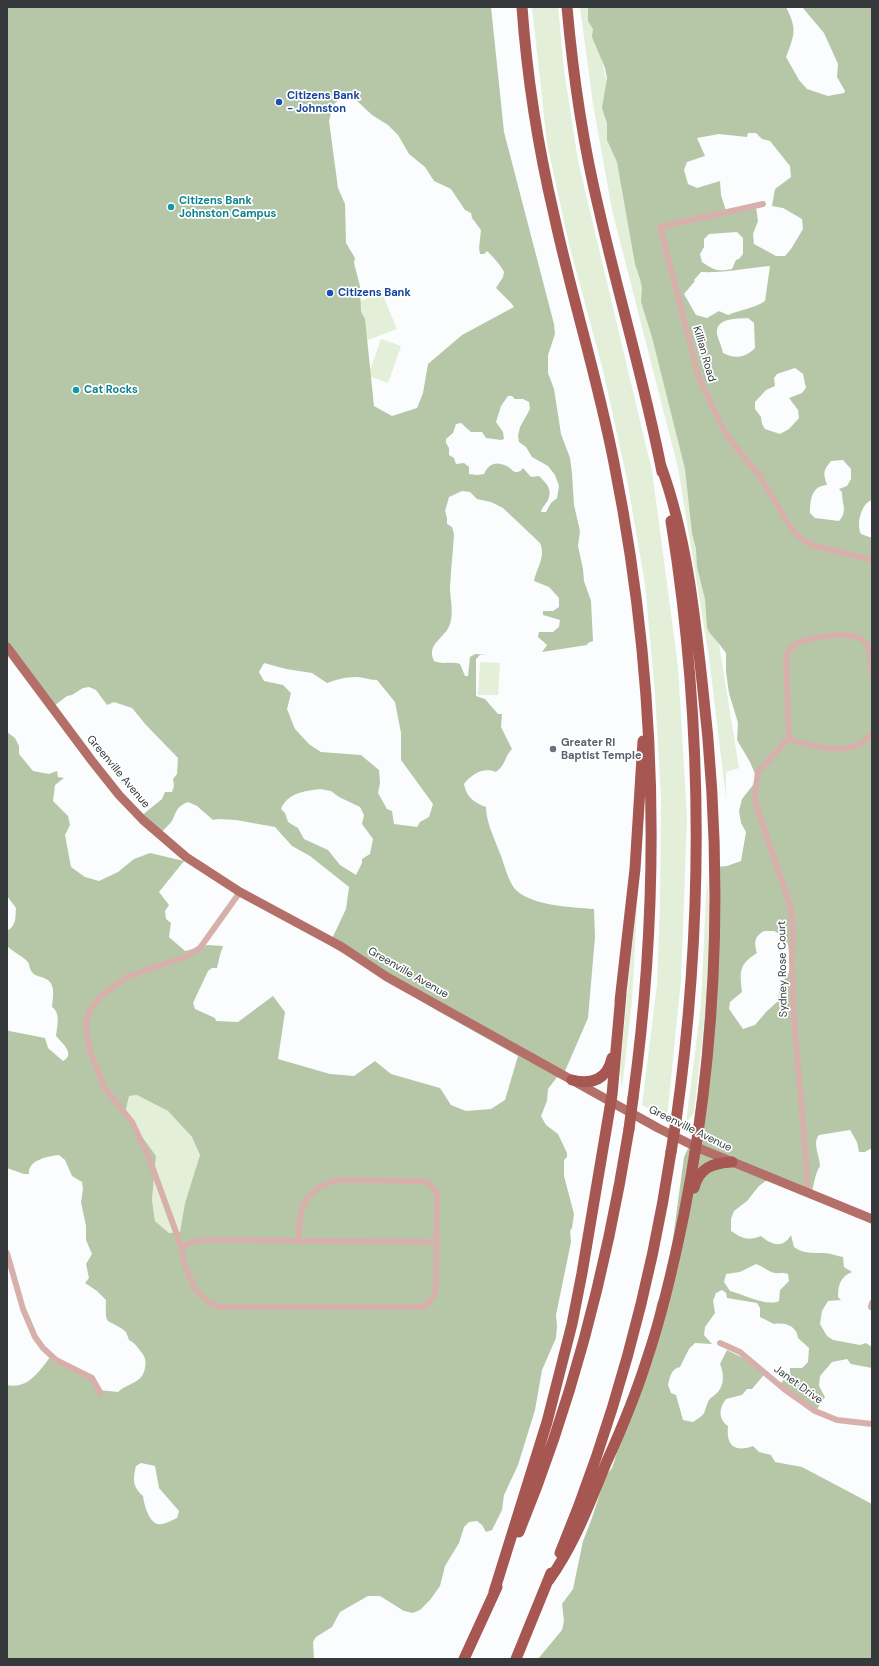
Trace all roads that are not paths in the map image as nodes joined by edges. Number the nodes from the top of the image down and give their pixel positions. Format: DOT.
graph roads {
  1 [pos="522,7"];
  2 [pos="567,7"];
  3 [pos="763,204"];
  4 [pos="661,466"];
  5 [pos="872,560"];
  6 [pos="7,647"];
  7 [pos="872,674"];
  8 [pos="647,705"];
  9 [pos="872,732"];
  10 [pos="788,738"];
  11 [pos="240,892"];
  12 [pos="622,994"];
  13 [pos="572,1080"];
  14 [pos="611,1101"];
  15 [pos="696,1147"];
  16 [pos="732,1162"];
  17 [pos="807,1192"];
  18 [pos="872,1219"];
  19 [pos="682,1224"];
  20 [pos="299,1241"];
  21 [pos="437,1242"];
  22 [pos="181,1246"];
  23 [pos="7,1253"];
  24 [pos="720,1343"];
  25 [pos="100,1394"];
  26 [pos="872,1424"];
  27 [pos="549,1580"];
  28 [pos="494,1592"];
  29 [pos="464,1659"];
  30 [pos="516,1659"];
  1 -- 8 [label="highway"];
  2 -- 4 [label="highway"];
  3 -- 5 [label="street, Killian Road"];
  4 -- 15 [label="highway"];
  4 -- 27 [label="highway, bridge"];
  6 -- 11 [label="main road, Greenville Avenue"];
  7 -- 10 [label="street"];
  8 -- 12 [label="highway"];
  8 -- 28 [label="highway, bridge"];
  9 -- 10 [label="street"];
  10 -- 17 [label="street, Sydney Rose Court"];
  11 -- 13 [label="main road, Greenville Avenue"];
  11 -- 22 [label="street"];
  12 -- 13 [label="highway"];
  12 -- 14 [label="highway"];
  13 -- 14 [label="main road, Greenville Avenue"];
  14 -- 15 [label="main road, Greenville Avenue"];
  14 -- 28 [label="highway"];
  15 -- 16 [label="main road, Greenville Avenue"];
  15 -- 19 [label="highway"];
  16 -- 17 [label="main road, Greenville Avenue"];
  16 -- 19 [label="highway"];
  17 -- 18 [label="main road, Greenville Avenue"];
  19 -- 27 [label="highway"];
  20 -- 21 [label="street"];
  20 -- 21 [label="street"];
  20 -- 22 [label="street"];
  21 -- 22 [label="street"];
  23 -- 25 [label="street"];
  24 -- 26 [label="street, Janet Drive"];
  27 -- 30 [label="highway"];
  28 -- 29 [label="highway"];
}
